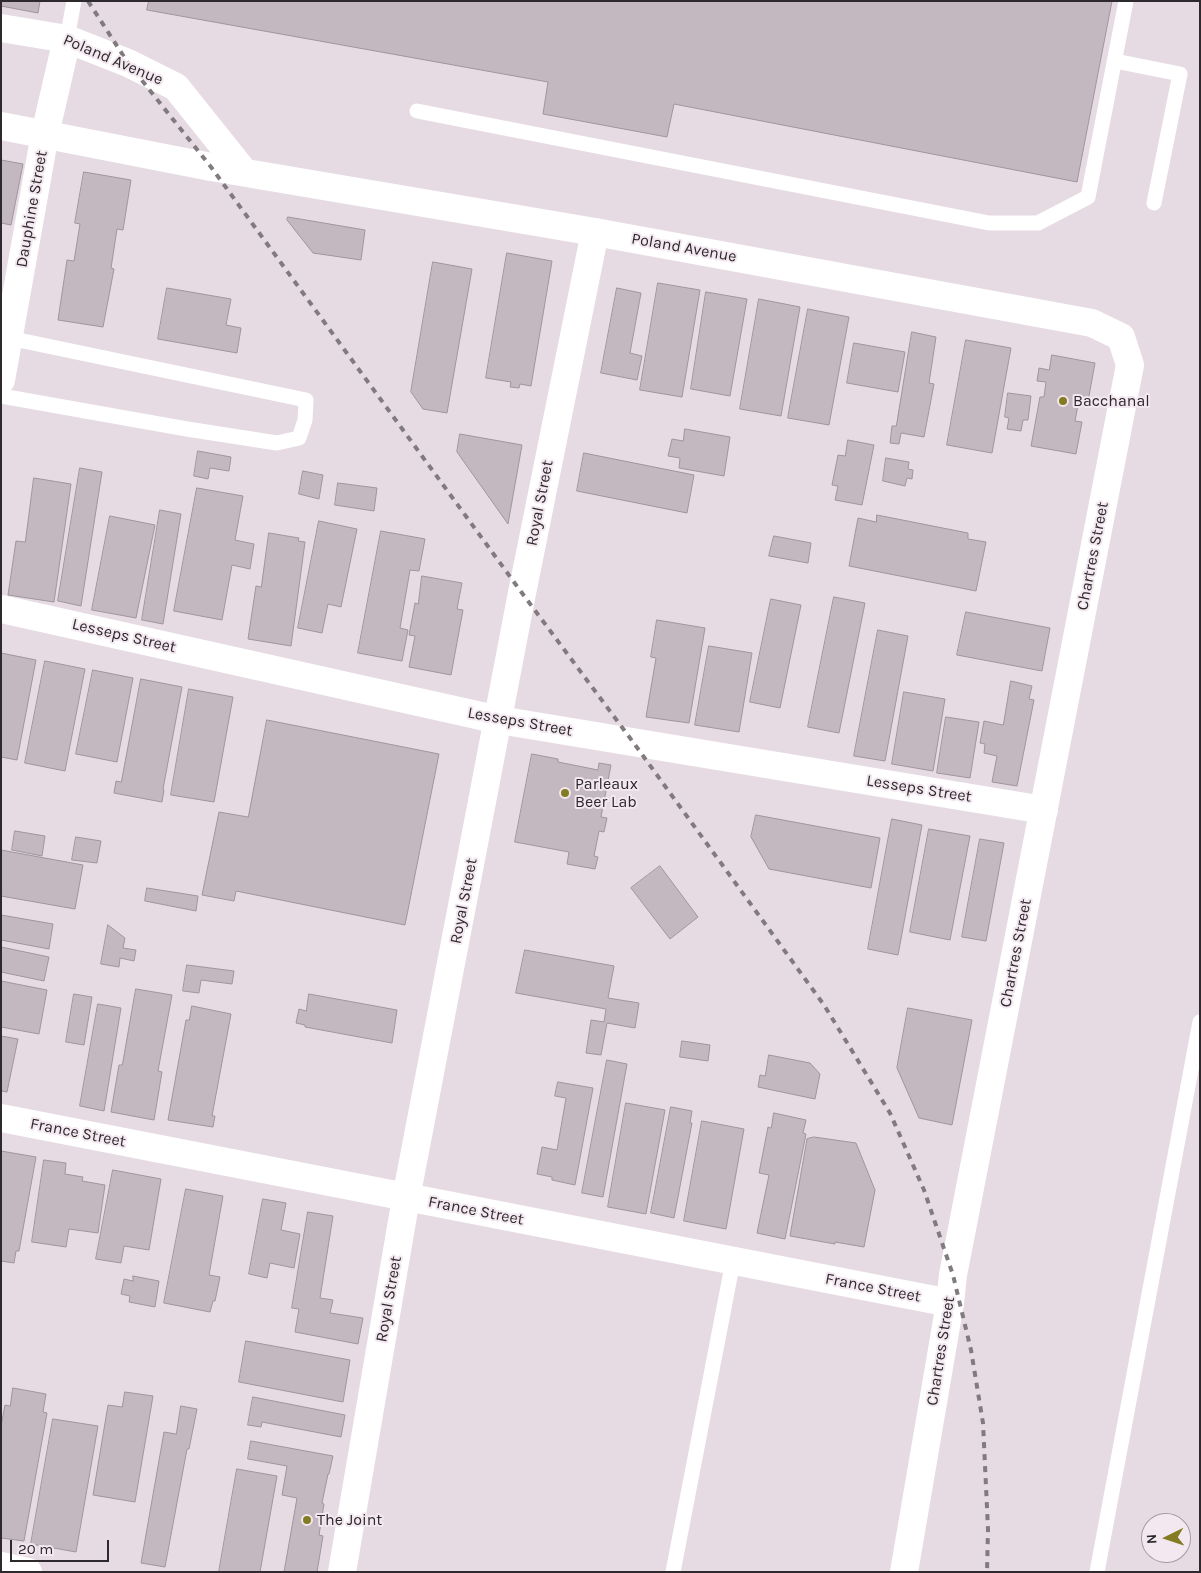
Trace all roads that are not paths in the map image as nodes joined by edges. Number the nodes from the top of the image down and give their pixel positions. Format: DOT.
graph roads {
  1 [pos="74,1"];
  2 [pos="1126,1"];
  3 [pos="1,28"];
  4 [pos="67,38"];
  5 [pos="1115,61"];
  6 [pos="417,111"];
  7 [pos="1,126"];
  8 [pos="45,134"];
  9 [pos="244,172"];
  10 [pos="1154,203"];
  11 [pos="595,232"];
  12 [pos="1121,337"];
  13 [pos="9,338"];
  14 [pos="1,380"];
  15 [pos="1,396"];
  16 [pos="1,609"];
  17 [pos="498,720"];
  18 [pos="1044,810"];
  19 [pos="1200,1022"];
  20 [pos="1,1118"];
  21 [pos="406,1198"];
  22 [pos="733,1261"];
  23 [pos="950,1303"];
  24 [pos="1,1566"];
  25 [pos="28,1572"];
  26 [pos="342,1572"];
  27 [pos="673,1572"];
  28 [pos="904,1572"];
  29 [pos="1097,1572"];
  1 -- 4 [label="lane"];
  2 -- 5 [label="lane"];
  3 -- 4 [label="street, Poland Avenue"];
  4 -- 8 [label="street, Dauphine Street"];
  4 -- 9 [label="street, Poland Avenue"];
  5 -- 6 [label="lane"];
  5 -- 10 [label="lane"];
  7 -- 8 [label="street, Poland Avenue"];
  8 -- 9 [label="street, Poland Avenue"];
  8 -- 13 [label="street, Dauphine Street"];
  9 -- 11 [label="street, Poland Avenue"];
  11 -- 12 [label="street, Poland Avenue"];
  11 -- 17 [label="street, Royal Street"];
  12 -- 18 [label="street, Chartres Street"];
  13 -- 14 [label="street, Dauphine Street"];
  13 -- 15 [label="lane"];
  16 -- 17 [label="street, Lesseps Street"];
  17 -- 18 [label="street, Lesseps Street"];
  17 -- 21 [label="street, Royal Street"];
  18 -- 23 [label="street, Chartres Street"];
  19 -- 29 [label="lane"];
  20 -- 21 [label="street, France Street"];
  21 -- 22 [label="street, France Street"];
  21 -- 26 [label="street, Royal Street"];
  22 -- 23 [label="street, France Street"];
  22 -- 27 [label="lane"];
  23 -- 28 [label="street, Chartres Street"];
  24 -- 25 [label="street"];
}
